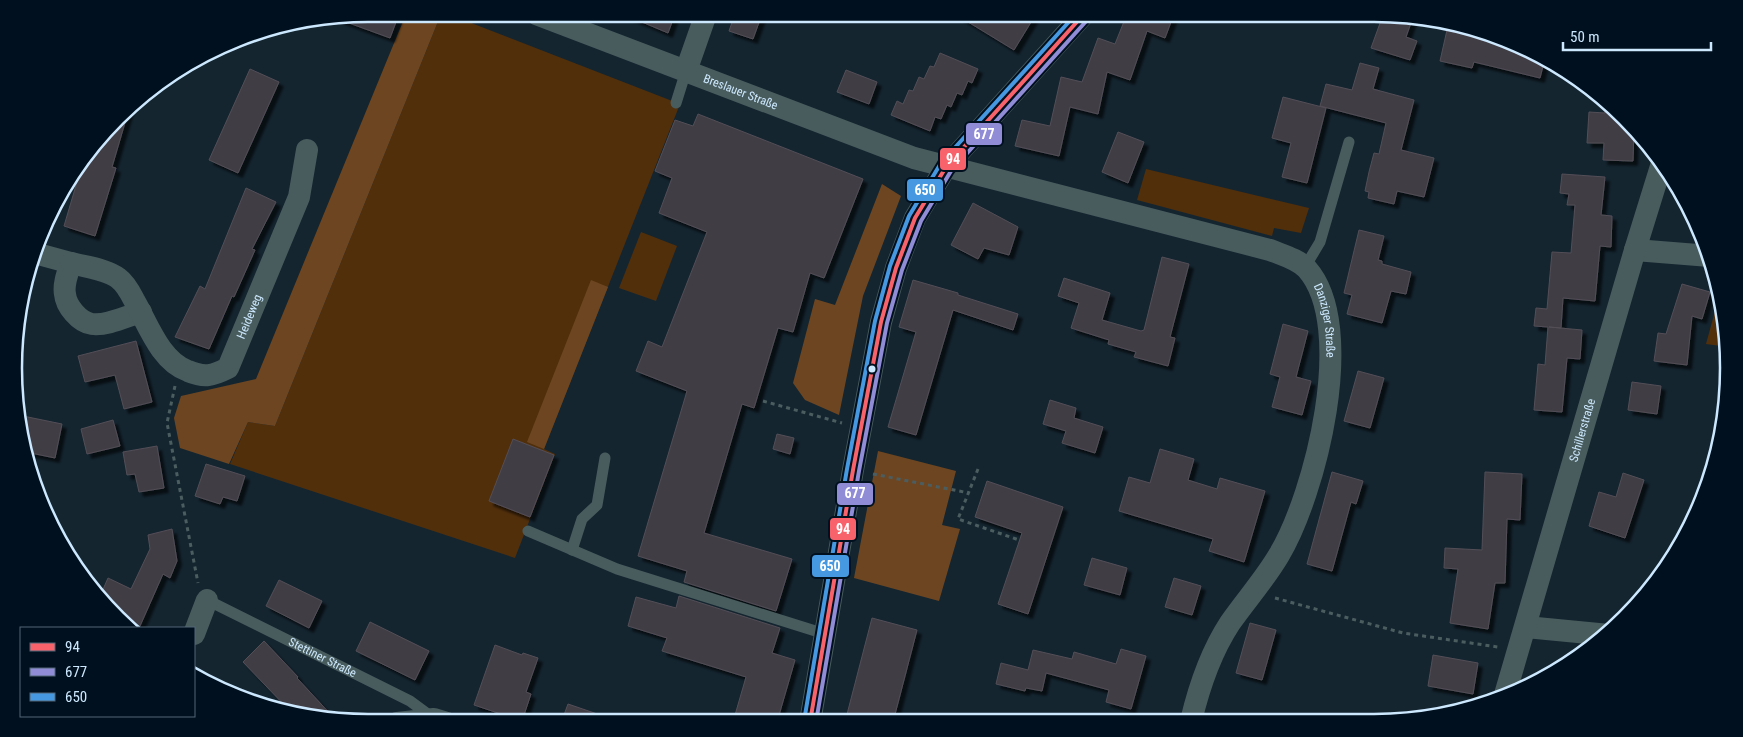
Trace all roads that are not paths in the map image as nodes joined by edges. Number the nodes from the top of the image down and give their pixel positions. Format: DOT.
graph roads {
  1 [pos="557,22"];
  2 [pos="703,22"];
  3 [pos="1077,22"];
  4 [pos="686,71"];
  5 [pos="676,103"];
  6 [pos="1349,142"];
  7 [pos="307,150"];
  8 [pos="946,167"];
  9 [pos="1659,172"];
  10 [pos="1635,250"];
  11 [pos="42,255"];
  12 [pos="1701,255"];
  13 [pos="71,263"];
  14 [pos="1306,267"];
  15 [pos="141,312"];
  16 [pos="605,458"];
  17 [pos="528,531"];
  18 [pos="572,550"];
  19 [pos="207,600"];
  20 [pos="1526,627"];
  21 [pos="195,631"];
  22 [pos="825,634"];
  23 [pos="1597,634"];
  24 [pos="1507,688"];
  25 [pos="430,714"];
  26 [pos="811,714"];
  27 [pos="1192,714"];
  1 -- 4 [label="street, Breslauer Straße"];
  2 -- 4 [label="street"];
  3 -- 8 [label="street"];
  4 -- 5 [label="lane"];
  4 -- 8 [label="street, Breslauer Straße"];
  6 -- 14 [label="lane"];
  7 -- 15 [label="street, Heideweg"];
  8 -- 14 [label="street"];
  8 -- 22 [label="street"];
  9 -- 10 [label="street, Schillerstraße"];
  10 -- 12 [label="street"];
  10 -- 20 [label="street, Schillerstraße"];
  11 -- 13 [label="street"];
  13 -- 15 [label="street"];
  13 -- 15 [label="street"];
  14 -- 27 [label="street, Danziger Straße"];
  16 -- 18 [label="lane"];
  17 -- 18 [label="lane"];
  18 -- 22 [label="lane"];
  19 -- 21 [label="street"];
  19 -- 25 [label="lane, Stettiner Straße"];
  20 -- 23 [label="street"];
  20 -- 24 [label="street, Schillerstraße"];
  22 -- 26 [label="street"];
}
